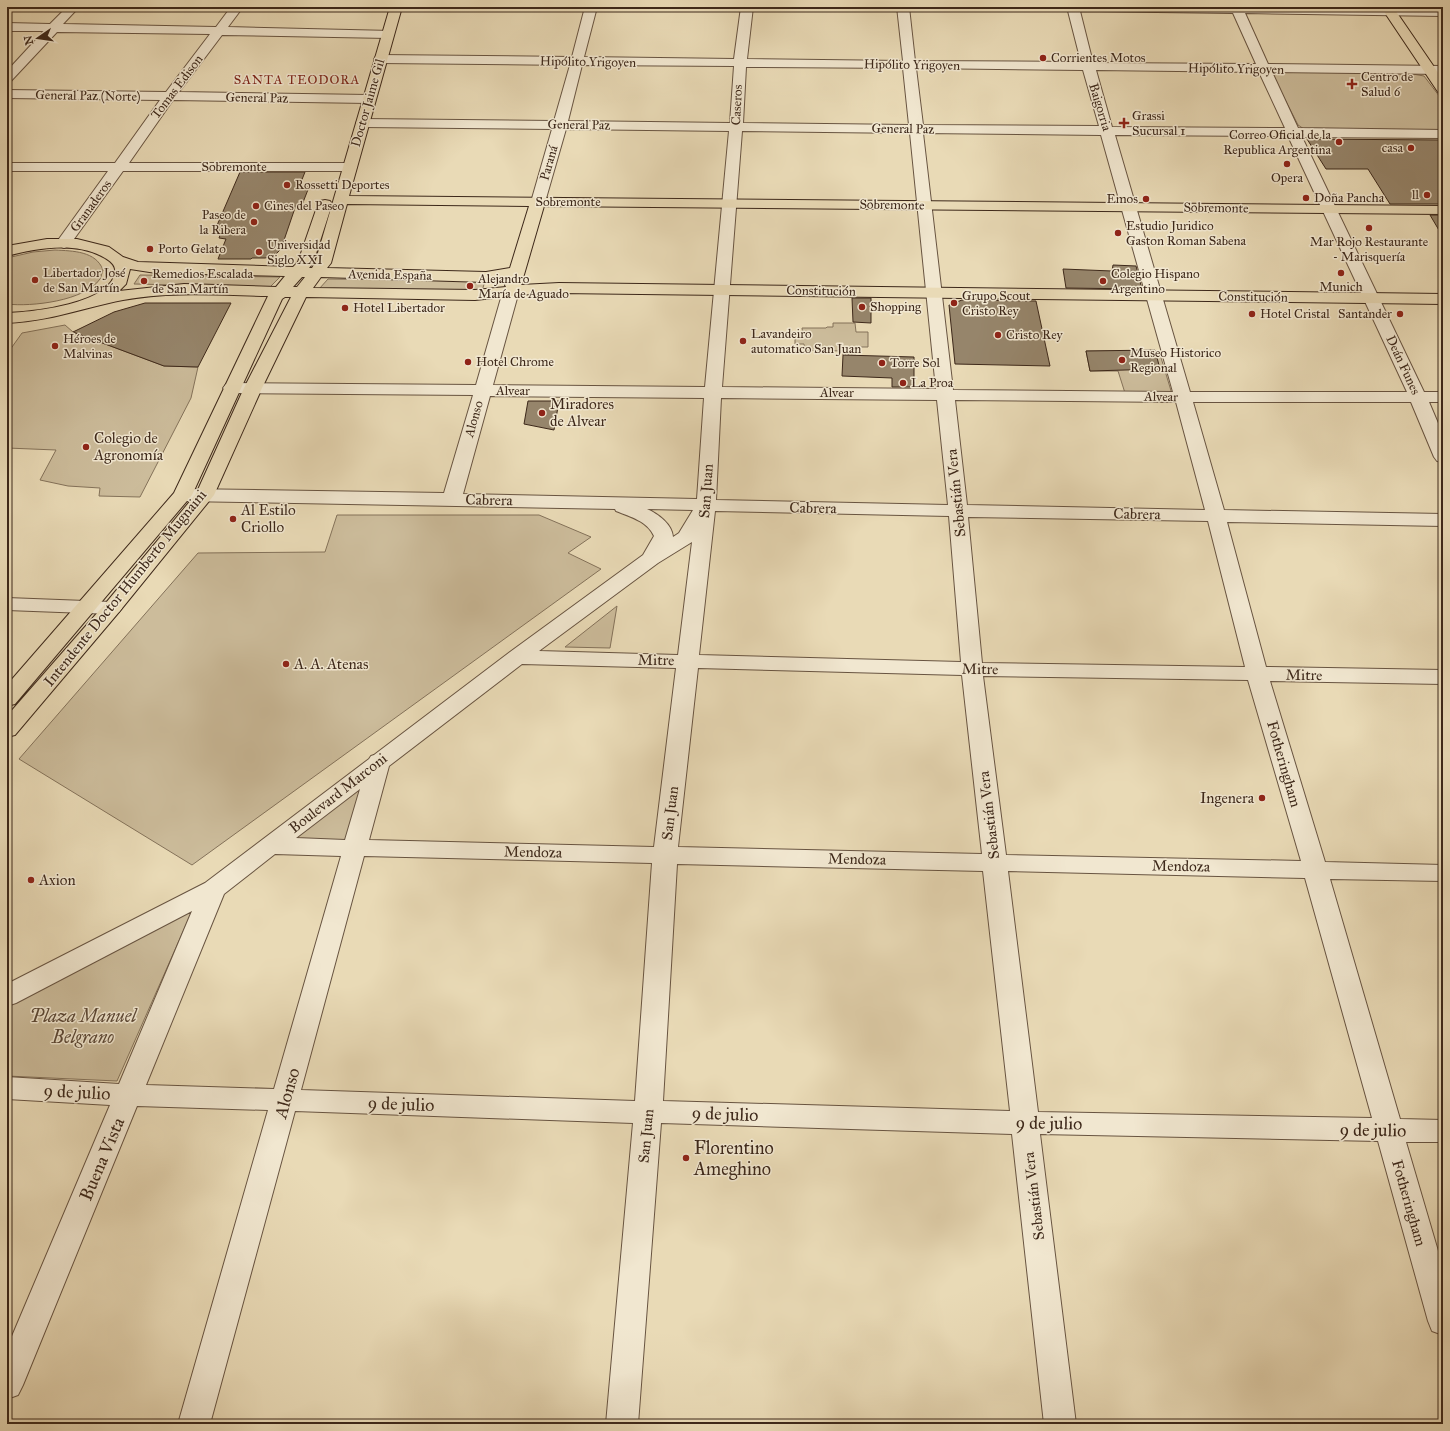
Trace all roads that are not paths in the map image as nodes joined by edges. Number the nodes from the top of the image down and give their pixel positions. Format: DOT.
graph roads {
  1 [pos="73,7"];
  2 [pos="237,7"];
  3 [pos="384,7"];
  4 [pos="396,7"];
  5 [pos="591,7"];
  6 [pos="747,7"];
  7 [pos="903,7"];
  8 [pos="1020,7"];
  9 [pos="1073,7"];
  10 [pos="1236,8"];
  11 [pos="1389,9"];
  12 [pos="1443,12"];
  13 [pos="7,27"];
  14 [pos="53,28"];
  15 [pos="220,30"];
  16 [pos="382,34"];
  17 [pos="380,59"];
  18 [pos="576,62"];
  19 [pos="740,63"];
  20 [pos="909,65"];
  21 [pos="1088,66"];
  22 [pos="1265,69"];
  23 [pos="1437,70"];
  24 [pos="7,78"];
  25 [pos="1443,88"];
  26 [pos="7,94"];
  27 [pos="168,97"];
  28 [pos="362,99"];
  29 [pos="357,119"];
  30 [pos="560,125"];
  31 [pos="736,127"];
  32 [pos="916,129"];
  33 [pos="1107,130"];
  34 [pos="1294,133"];
  35 [pos="1443,134"];
  36 [pos="343,162"];
  37 [pos="7,167"];
  38 [pos="118,168"];
  39 [pos="341,200"];
  40 [pos="538,202"];
  41 [pos="729,203"];
  42 [pos="924,205"];
  43 [pos="1129,207"];
  44 [pos="1328,209"];
  45 [pos="1443,210"];
  46 [pos="64,243"];
  47 [pos="7,251"];
  48 [pos="120,261"];
  49 [pos="296,272"];
  50 [pos="517,272"];
  51 [pos="316,273"];
  52 [pos="722,290"];
  53 [pos="280,291"];
  54 [pos="301,292"];
  55 [pos="511,292"];
  56 [pos="935,293"];
  57 [pos="1155,296"];
  58 [pos="1372,299"];
  59 [pos="1443,299"];
  60 [pos="90,303"];
  61 [pos="7,318"];
  62 [pos="232,388"];
  63 [pos="253,388"];
  64 [pos="483,391"];
  65 [pos="713,392"];
  66 [pos="946,394"];
  67 [pos="1183,397"];
  68 [pos="1418,397"];
  69 [pos="1443,397"];
  70 [pos="1443,457"];
  71 [pos="183,495"];
  72 [pos="205,495"];
  73 [pos="452,499"];
  74 [pos="611,503"];
  75 [pos="706,505"];
  76 [pos="958,511"];
  77 [pos="1216,515"];
  78 [pos="1443,520"];
  79 [pos="651,559"];
  80 [pos="7,604"];
  81 [pos="88,606"];
  82 [pos="112,608"];
  83 [pos="517,657"];
  84 [pos="688,660"];
  85 [pos="972,669"];
  86 [pos="1257,674"];
  87 [pos="1443,677"];
  88 [pos="7,698"];
  89 [pos="7,730"];
  90 [pos="379,761"];
  91 [pos="270,846"];
  92 [pos="354,849"];
  93 [pos="665,855"];
  94 [pos="994,862"];
  95 [pos="1315,869"];
  96 [pos="1443,873"];
  97 [pos="214,889"];
  98 [pos="7,996"];
  99 [pos="7,1088"];
  100 [pos="129,1095"];
  101 [pos="285,1100"];
  102 [pos="648,1112"];
  103 [pos="1026,1123"];
  104 [pos="1389,1130"];
  105 [pos="1443,1131"];
  106 [pos="1443,1321"];
  107 [pos="7,1385"];
  108 [pos="194,1424"];
  109 [pos="622,1424"];
  110 [pos="1060,1424"];
  1 -- 14 [label="street"];
  2 -- 15 [label="street, Tomas Edison"];
  3 -- 16 [label="main road, Doctor Jaime Gil"];
  4 -- 16 [label="main road, Doctor Jaime Gil"];
  5 -- 18 [label="street, Paraná"];
  6 -- 19 [label="street, Caseros"];
  7 -- 20 [label="street, Sebastián Vera"];
  8 -- 9 [label="street"];
  9 -- 10 [label="street"];
  9 -- 21 [label="street, Baigorria"];
  10 -- 11 [label="street"];
  10 -- 22 [label="street, Deán Funes"];
  11 -- 12 [label="street"];
  11 -- 23 [label="main road"];
  13 -- 14 [label="street"];
  14 -- 15 [label="street"];
  14 -- 24 [label="street"];
  15 -- 16 [label="street"];
  15 -- 27 [label="street, Tomas Edison"];
  16 -- 17 [label="main road, Doctor Jaime Gil"];
  16 -- 28 [label="main road, Doctor Jaime Gil"];
  17 -- 18 [label="street, Hipólito Yrigoyen"];
  17 -- 28 [label="main road, Doctor Jaime Gil"];
  18 -- 19 [label="street, Hipólito Yrigoyen"];
  18 -- 30 [label="street, Paraná"];
  19 -- 20 [label="street, Hipólito Yrigoyen"];
  19 -- 31 [label="street, Caseros"];
  20 -- 21 [label="street, Hipólito Yrigoyen"];
  20 -- 32 [label="street, Sebastián Vera"];
  21 -- 22 [label="street, Hipólito Yrigoyen"];
  21 -- 33 [label="street, Baigorria"];
  22 -- 23 [label="street, Hipólito Yrigoyen"];
  22 -- 34 [label="street, Deán Funes"];
  23 -- 25 [label="main road"];
  26 -- 27 [label="street, General Paz (Norte)"];
  27 -- 28 [label="street, General Paz"];
  27 -- 38 [label="street, Tomas Edison"];
  28 -- 29 [label="main road, Doctor Jaime Gil"];
  29 -- 30 [label="street, General Paz"];
  29 -- 36 [label="main road, Doctor Jaime Gil"];
  30 -- 31 [label="street, General Paz"];
  30 -- 40 [label="street, Paraná"];
  31 -- 32 [label="street, General Paz"];
  31 -- 41 [label="street, Caseros"];
  32 -- 33 [label="street, General Paz"];
  32 -- 42 [label="street, Sebastián Vera"];
  33 -- 34 [label="street, General Paz"];
  33 -- 43 [label="street, Baigorria"];
  34 -- 35 [label="street, General Paz"];
  34 -- 44 [label="street, Deán Funes"];
  36 -- 38 [label="street, Sobremonte"];
  36 -- 39 [label="main road, Doctor Jaime Gil"];
  36 -- 49 [label="main road, Intendente Doctor Humberto Mugnaini"];
  37 -- 38 [label="street, Sobremonte"];
  38 -- 46 [label="street, Granaderos"];
  39 -- 40 [label="main road, Sobremonte"];
  39 -- 51 [label="main road, Intendente Doctor Humberto Mugnaini"];
  40 -- 41 [label="main road, Sobremonte"];
  40 -- 50 [label="main road, Alonso"];
  41 -- 42 [label="main road, Sobremonte"];
  41 -- 52 [label="street, San Juan"];
  42 -- 43 [label="main road, Sobremonte"];
  42 -- 56 [label="street, Sebastián Vera"];
  43 -- 44 [label="main road, Sobremonte"];
  43 -- 57 [label="street, Fotheringham"];
  44 -- 45 [label="main road, Sobremonte"];
  44 -- 58 [label="street, Deán Funes"];
  46 -- 47 [label="main road, Avenida España"];
  46 -- 48 [label="main road, Avenida España"];
  48 -- 49 [label="main road, Avenida España"];
  48 -- 60 [label="main road"];
  49 -- 51 [label="main road, Avenida España"];
  49 -- 53 [label="main road, Intendente Doctor Humberto Mugnaini"];
  50 -- 51 [label="main road, Avenida España"];
  50 -- 55 [label="main road, Alonso"];
  51 -- 54 [label="main road, Intendente Doctor Humberto Mugnaini"];
  52 -- 55 [label="main road, Constitución"];
  52 -- 56 [label="main road, Constitución"];
  52 -- 65 [label="street, San Juan"];
  53 -- 54 [label="main road, Avenida España"];
  53 -- 60 [label="main road, Avenida España"];
  53 -- 62 [label="main road, Intendente Doctor Humberto Mugnaini"];
  54 -- 55 [label="main road, Avenida España"];
  54 -- 63 [label="main road, Intendente Doctor Humberto Mugnaini"];
  55 -- 64 [label="street, Alonso"];
  56 -- 57 [label="main road, Constitución"];
  56 -- 66 [label="street, Sebastián Vera"];
  57 -- 58 [label="main road, Constitución"];
  57 -- 67 [label="street, Fotheringham"];
  58 -- 59 [label="main road, Constitución"];
  58 -- 68 [label="street, Deán Funes"];
  60 -- 61 [label="main road"];
  62 -- 63 [label="street, Alvear"];
  62 -- 71 [label="main road, Intendente Doctor Humberto Mugnaini"];
  63 -- 64 [label="street, Alvear"];
  63 -- 72 [label="main road, Intendente Doctor Humberto Mugnaini"];
  64 -- 65 [label="street, Alvear"];
  64 -- 73 [label="street, Alonso"];
  65 -- 66 [label="street, Alvear"];
  65 -- 75 [label="street, San Juan"];
  66 -- 67 [label="street, Alvear"];
  66 -- 76 [label="street, Sebastián Vera"];
  67 -- 68 [label="street, Alvear"];
  67 -- 77 [label="street, Fotheringham"];
  68 -- 69 [label="street, Alvear"];
  68 -- 70 [label="street, Deán Funes"];
  71 -- 72 [label="street, Cabrera"];
  71 -- 81 [label="main road, Intendente Doctor Humberto Mugnaini"];
  72 -- 73 [label="street, Cabrera"];
  72 -- 82 [label="main road, Intendente Doctor Humberto Mugnaini"];
  73 -- 74 [label="street, Cabrera"];
  74 -- 75 [label="street, Cabrera"];
  74 -- 79 [label="street, Boulevard Marconi"];
  75 -- 76 [label="street, Cabrera"];
  75 -- 79 [label="street, Boulevard Marconi"];
  75 -- 84 [label="street, San Juan"];
  76 -- 77 [label="street, Cabrera"];
  76 -- 85 [label="street, Sebastián Vera"];
  77 -- 78 [label="street, Cabrera"];
  77 -- 86 [label="street, Fotheringham"];
  79 -- 83 [label="street, Boulevard Marconi"];
  80 -- 81 [label="street"];
  81 -- 82 [label="street"];
  81 -- 88 [label="main road, Intendente Doctor Humberto Mugnaini"];
  82 -- 89 [label="main road, Intendente Doctor Humberto Mugnaini"];
  83 -- 84 [label="street, Mitre"];
  83 -- 90 [label="street, Boulevard Marconi"];
  84 -- 85 [label="street, Mitre"];
  84 -- 93 [label="street, San Juan"];
  85 -- 86 [label="street, Mitre"];
  85 -- 94 [label="street, Sebastián Vera"];
  86 -- 87 [label="street, Mitre"];
  86 -- 95 [label="street, Fotheringham"];
  90 -- 91 [label="street, Boulevard Marconi"];
  90 -- 92 [label="street, Alonso"];
  91 -- 92 [label="street, Mendoza"];
  91 -- 97 [label="street, Boulevard Marconi"];
  92 -- 93 [label="street, Mendoza"];
  92 -- 101 [label="street, Alonso"];
  93 -- 94 [label="street, Mendoza"];
  93 -- 102 [label="street, San Juan"];
  94 -- 95 [label="street, Mendoza"];
  94 -- 103 [label="street, Sebastián Vera"];
  95 -- 96 [label="street, Mendoza"];
  95 -- 104 [label="street, Fotheringham"];
  97 -- 98 [label="street, Boulevard Marconi"];
  97 -- 100 [label="street, Buena Vista"];
  99 -- 100 [label="street, 9 de julio"];
  100 -- 101 [label="street, 9 de julio"];
  100 -- 107 [label="street, Buena Vista"];
  101 -- 102 [label="street, 9 de julio"];
  101 -- 108 [label="street, Alonso"];
  102 -- 103 [label="street, 9 de julio"];
  102 -- 109 [label="street, San Juan"];
  103 -- 104 [label="street, 9 de julio"];
  103 -- 110 [label="street, Sebastián Vera"];
  104 -- 105 [label="street, 9 de julio"];
  104 -- 106 [label="street, Fotheringham"];
}
